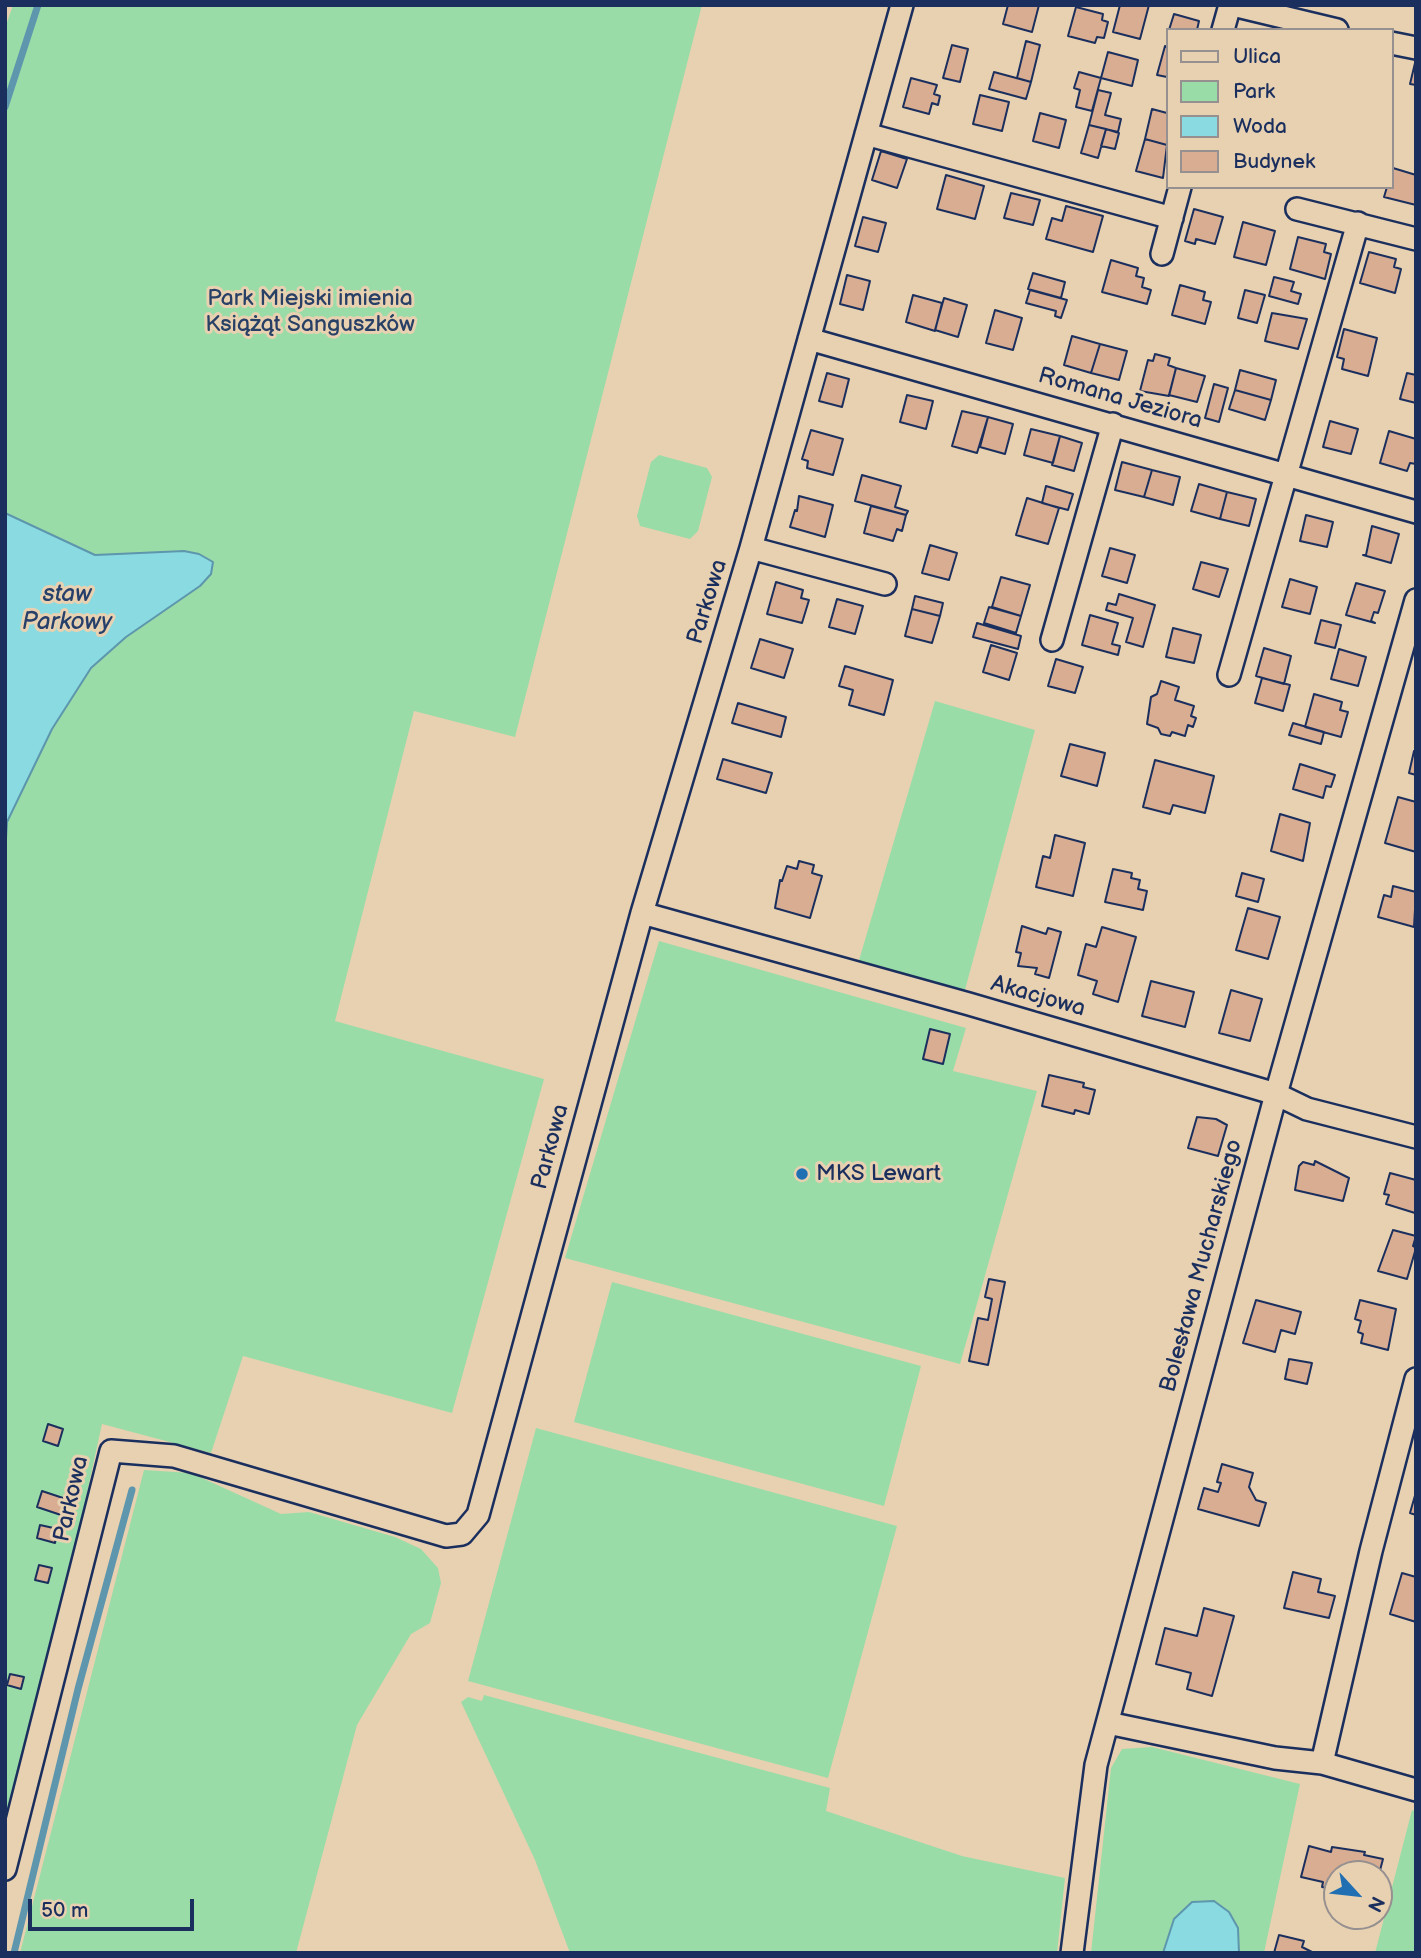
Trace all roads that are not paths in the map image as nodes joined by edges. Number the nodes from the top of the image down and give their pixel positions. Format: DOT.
graph roads {
  1 [pos="902,5"];
  2 [pos="1231,5"];
  3 [pos="1224,28"];
  4 [pos="1329,28"];
  5 [pos="1393,43"];
  6 [pos="1416,48"];
  7 [pos="866,134"];
  8 [pos="1179,189"];
  9 [pos="1297,209"];
  10 [pos="1172,218"];
  11 [pos="1358,223"];
  12 [pos="1416,239"];
  13 [pos="1162,254"];
  14 [pos="809,339"];
  15 [pos="1113,424"];
  16 [pos="1288,474"];
  17 [pos="1416,512"];
  18 [pos="751,548"];
  19 [pos="885,584"];
  20 [pos="1416,600"];
  21 [pos="1052,640"];
  22 [pos="1229,676"];
  23 [pos="642,913"];
  24 [pos="1276,1094"];
  25 [pos="1416,1137"];
  26 [pos="1416,1380"];
  27 [pos="1108,1723"];
  28 [pos="1322,1763"];
  29 [pos="1416,1790"];
  30 [pos="5,1869"];
  31 [pos="1072,1953"];
  1 -- 7 [label="street, Parkowa"];
  2 -- 3 [label="street"];
  2 -- 4 [label="street"];
  5 -- 6 [label="street"];
  7 -- 10 [label="street"];
  7 -- 14 [label="street, Parkowa"];
  8 -- 10 [label="street"];
  9 -- 11 [label="street"];
  10 -- 13 [label="street"];
  11 -- 12 [label="street"];
  11 -- 16 [label="street"];
  14 -- 15 [label="street, Romana Jeziora"];
  14 -- 18 [label="street, Parkowa"];
  15 -- 16 [label="street, Romana Jeziora"];
  15 -- 21 [label="street"];
  16 -- 17 [label="street, Romana Jeziora"];
  16 -- 22 [label="street"];
  18 -- 19 [label="street"];
  18 -- 23 [label="street, Parkowa"];
  20 -- 24 [label="street, Bolesława Mucharskiego"];
  23 -- 24 [label="street, Akacjowa"];
  23 -- 30 [label="street, Parkowa"];
  24 -- 25 [label="street, Akacjowa"];
  24 -- 27 [label="street, Bolesława Mucharskiego"];
  26 -- 28 [label="street"];
  27 -- 28 [label="street"];
  27 -- 31 [label="street, Bolesława Mucharskiego"];
  28 -- 29 [label="street"];
}
